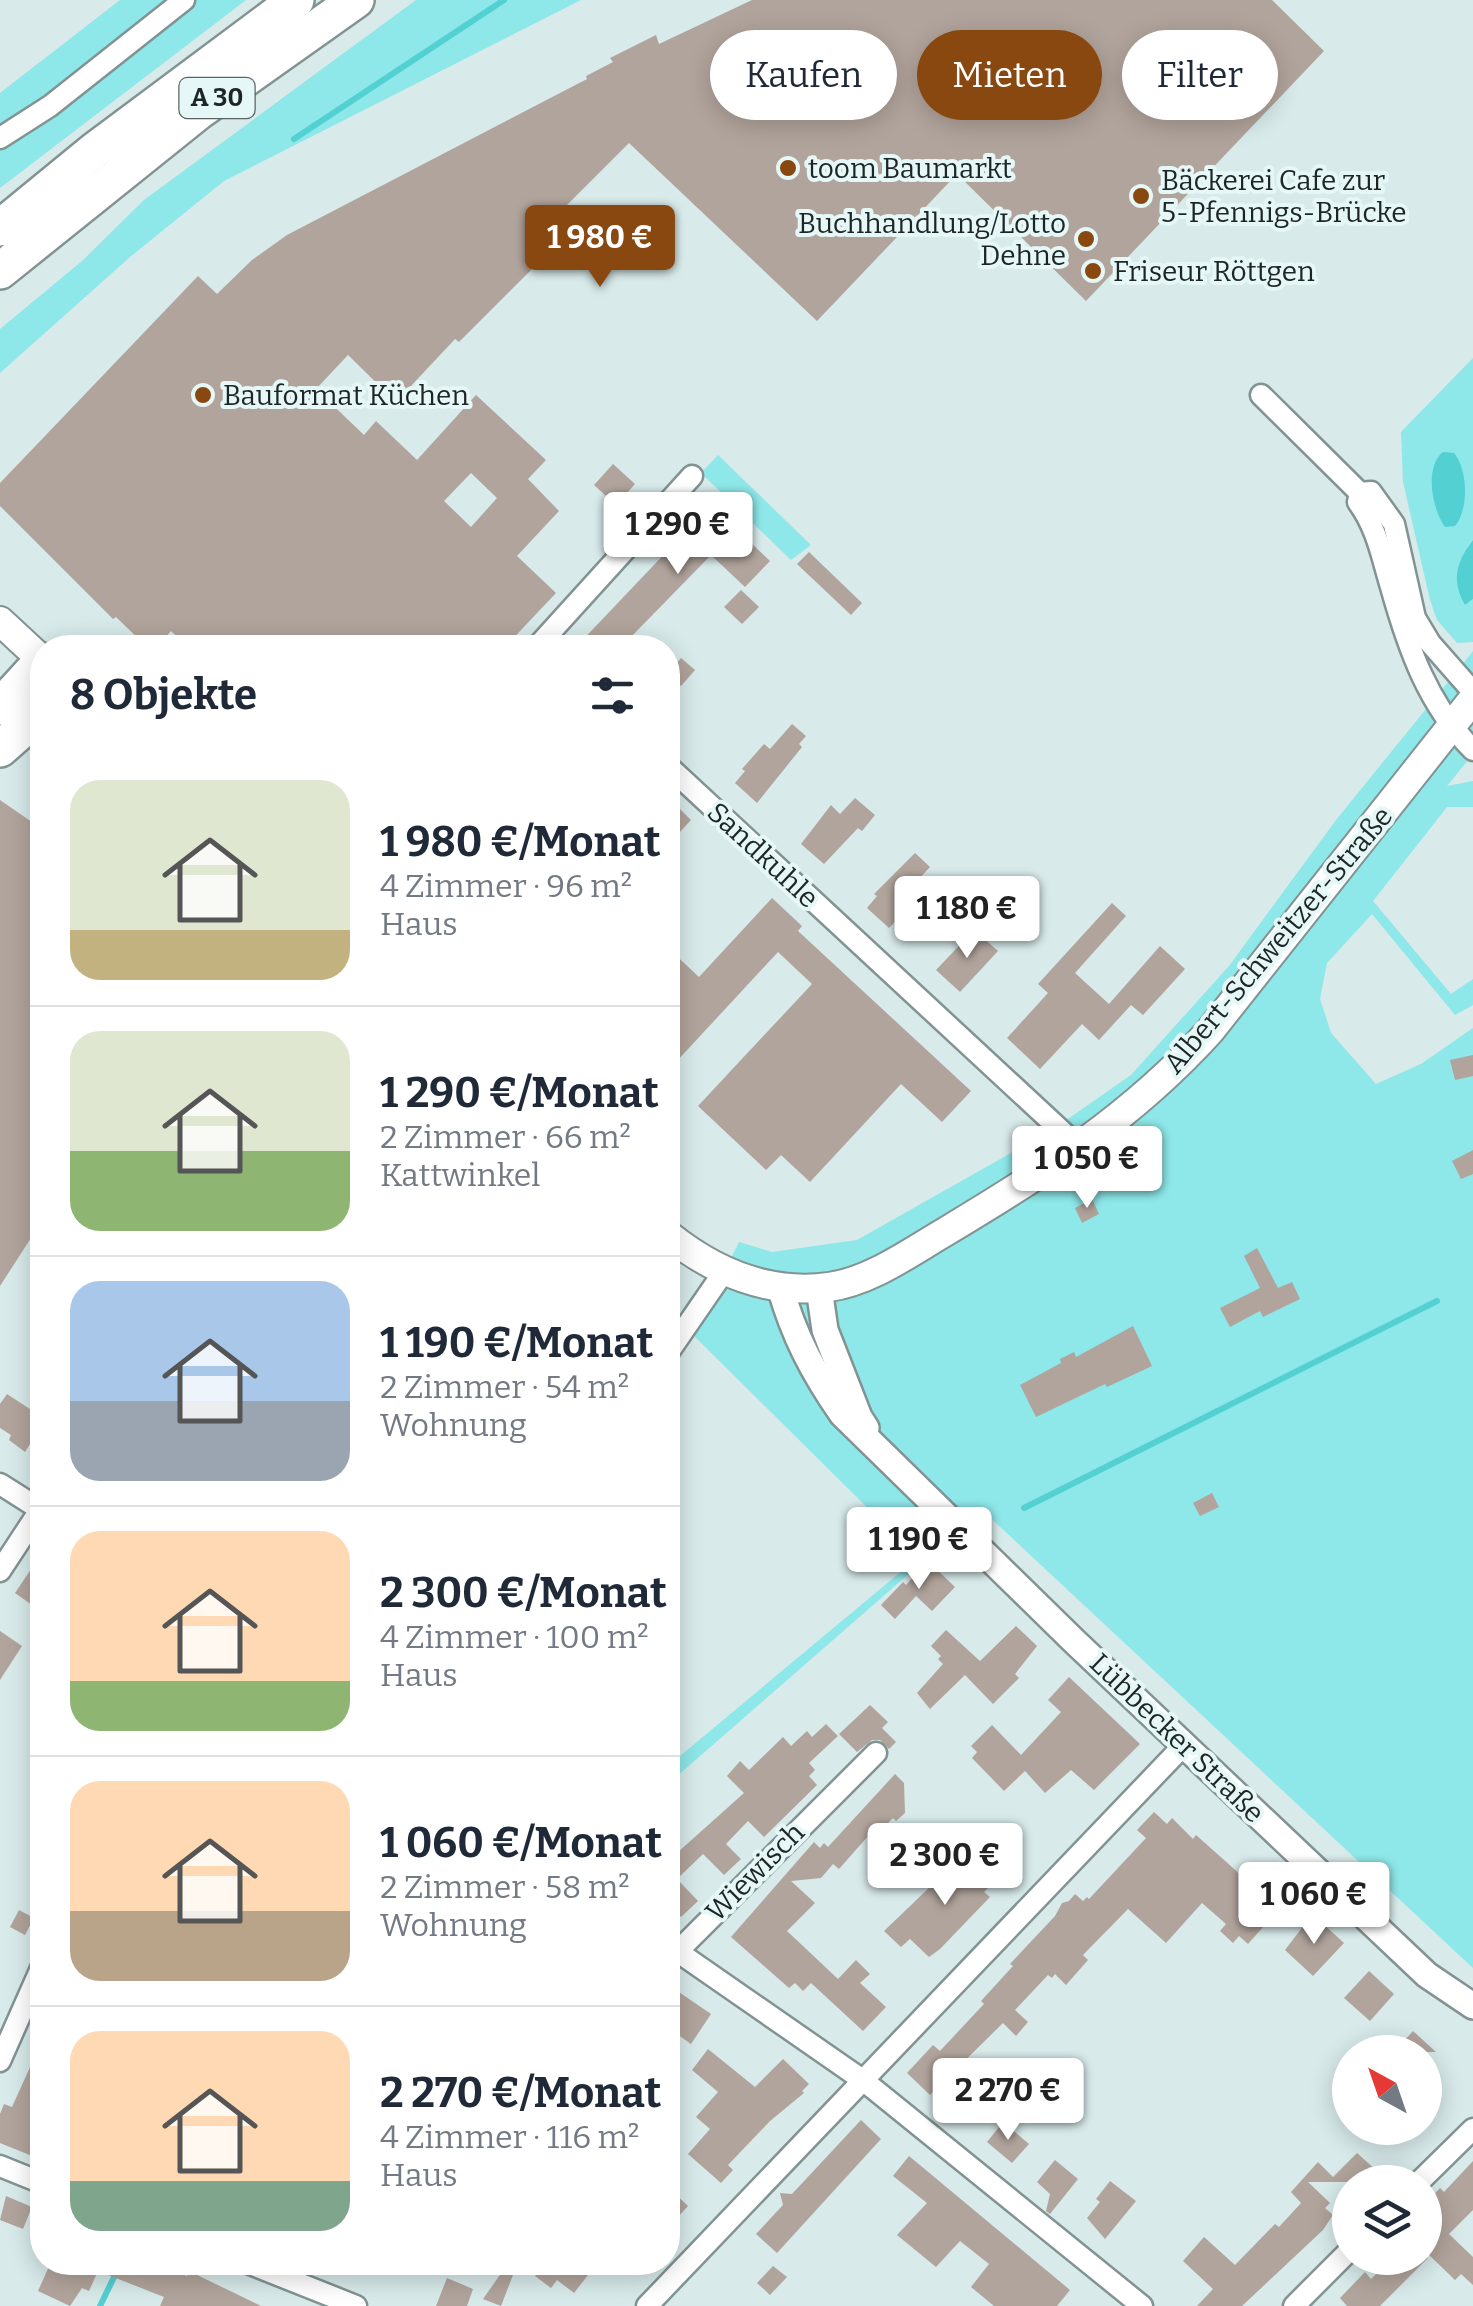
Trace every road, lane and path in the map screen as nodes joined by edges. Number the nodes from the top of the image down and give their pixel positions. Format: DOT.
graph roads {
  1 [pos="184,0"];
  2 [pos="296,0"];
  3 [pos="356,0"];
  4 [pos="0,138"];
  5 [pos="0,228"];
  6 [pos="0,271"];
  7 [pos="1260,395"];
  8 [pos="692,476"];
  9 [pos="1360,493"];
  10 [pos="0,621"];
  11 [pos="548,635"];
  12 [pos="30,649"];
  13 [pos="30,673"];
  14 [pos="1473,696"];
  15 [pos="0,706"];
  16 [pos="30,723"];
  17 [pos="1451,728"];
  18 [pos="0,749"];
  19 [pos="1473,750"];
  20 [pos="680,777"];
  21 [pos="1080,1148"];
  22 [pos="680,1244"];
  23 [pos="723,1273"];
  24 [pos="780,1287"];
  25 [pos="818,1288"];
  26 [pos="680,1336"];
  27 [pos="888,1461"];
  28 [pos="0,1484"];
  29 [pos="30,1510"];
  30 [pos="30,1530"];
  31 [pos="0,1571"];
  32 [pos="1184,1745"];
  33 [pos="876,1753"];
  34 [pos="680,1941"];
  35 [pos="680,1953"];
  36 [pos="30,1993"];
  37 [pos="1473,2006"];
  38 [pos="0,2061"];
  39 [pos="864,2081"];
  40 [pos="1473,2129"];
  41 [pos="1436,2165"];
  42 [pos="0,2166"];
  43 [pos="30,2178"];
  44 [pos="1332,2268"];
  45 [pos="680,2272"];
  46 [pos="278,2275"];
  47 [pos="677,2275"];
  48 [pos="356,2306"];
  49 [pos="647,2306"];
  50 [pos="1142,2306"];
  51 [pos="1294,2306"];
  1 -- 4 [label="street"];
  2 -- 5 [label="highway, A 30"];
  3 -- 6 [label="highway, A 30"];
  7 -- 9 [label="street, Albert-Schweitzer-Straße"];
  8 -- 11 [label="street"];
  9 -- 14 [label="street, Albert-Schweitzer-Straße"];
  9 -- 17 [label="street, Albert-Schweitzer-Straße"];
  10 -- 12 [label="main road"];
  13 -- 15 [label="highway"];
  14 -- 17 [label="main road, Albert-Schweitzer-Straße"];
  16 -- 18 [label="highway"];
  17 -- 19 [label="street, Albert-Schweitzer-Straße"];
  17 -- 21 [label="main road, Albert-Schweitzer-Straße"];
  20 -- 21 [label="street, Sandkuhle"];
  21 -- 25 [label="main road, Albert-Schweitzer-Straße"];
  22 -- 23 [label="main road"];
  23 -- 24 [label="main road"];
  23 -- 26 [label="street"];
  24 -- 25 [label="main road"];
  24 -- 27 [label="street, Lübbecker Straße"];
  25 -- 27 [label="street, Lübbecker Straße"];
  27 -- 32 [label="street, Lübbecker Straße"];
  28 -- 29 [label="street"];
  30 -- 31 [label="street"];
  32 -- 37 [label="street, Lübbecker Straße"];
  32 -- 39 [label="street"];
  33 -- 34 [label="street, Wiewisch"];
  35 -- 39 [label="street"];
  36 -- 38 [label="street"];
  39 -- 45 [label="street"];
  39 -- 50 [label="street"];
  40 -- 41 [label="street"];
  42 -- 43 [label="street"];
  44 -- 51 [label="street"];
  46 -- 48 [label="street"];
  47 -- 49 [label="street"];
}
